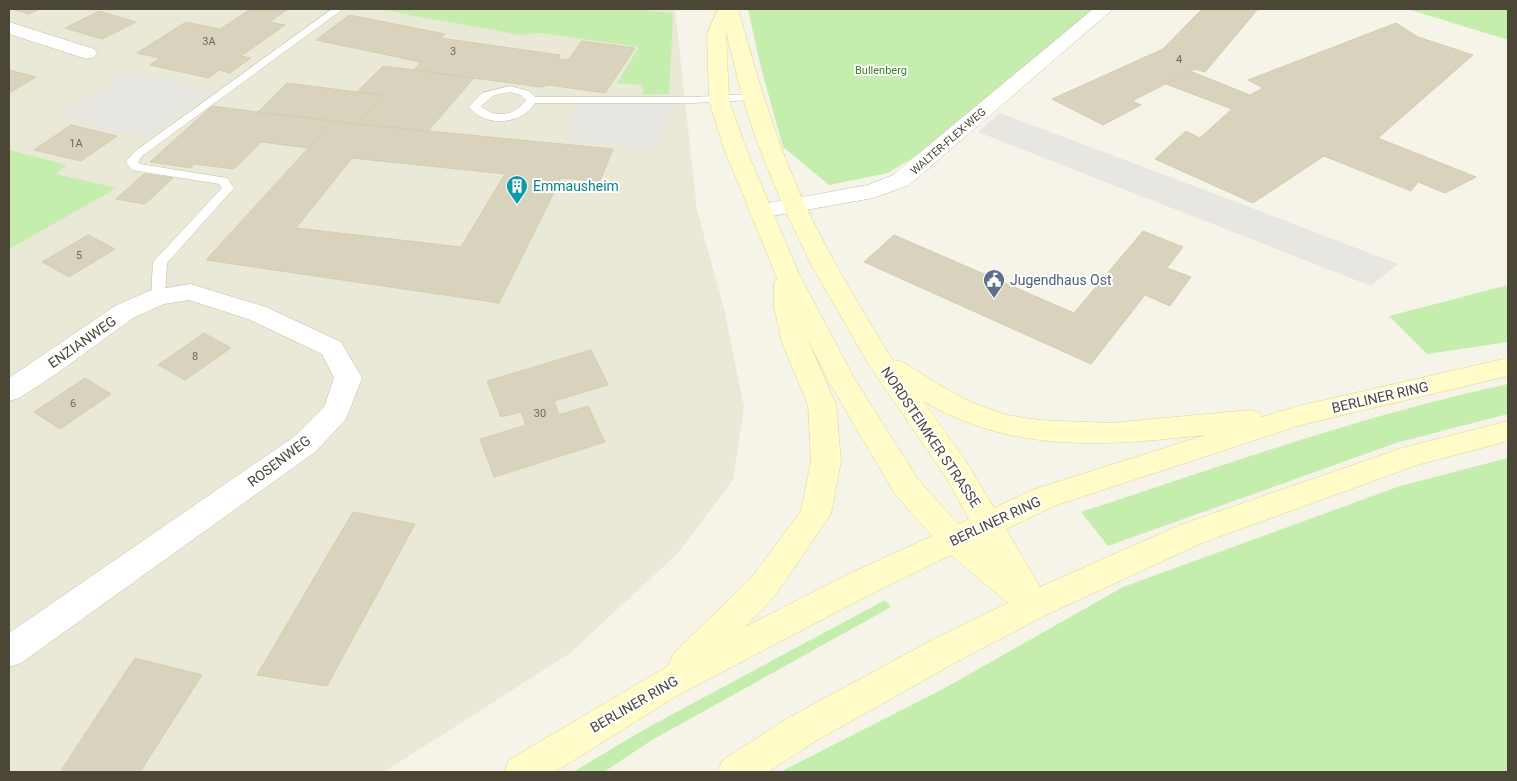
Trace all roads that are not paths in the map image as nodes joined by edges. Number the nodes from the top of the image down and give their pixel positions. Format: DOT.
graph roads {
  1 [pos="338,9"];
  2 [pos="728,9"];
  3 [pos="1104,9"];
  4 [pos="9,28"];
  5 [pos="87,53"];
  6 [pos="753,98"];
  7 [pos="532,100"];
  8 [pos="719,100"];
  9 [pos="794,206"];
  10 [pos="761,211"];
  11 [pos="786,272"];
  12 [pos="158,297"];
  13 [pos="878,359"];
  14 [pos="1508,367"];
  15 [pos="9,391"];
  16 [pos="1298,416"];
  17 [pos="1508,431"];
  18 [pos="989,524"];
  19 [pos="954,540"];
  20 [pos="1034,605"];
  21 [pos="9,652"];
  22 [pos="666,684"];
  23 [pos="522,772"];
  24 [pos="736,772"];
  1 -- 12 [label="lane"];
  2 -- 6 [label="street, NORDSTEIMKER STRASSE"];
  2 -- 8 [label="street, NORDSTEIMKER STRASSE"];
  3 -- 9 [label="street, WALTER-FLEX-WEG"];
  4 -- 5 [label="street"];
  6 -- 8 [label="lane"];
  6 -- 9 [label="street, NORDSTEIMKER STRASSE"];
  7 -- 8 [label="lane"];
  8 -- 10 [label="street, NORDSTEIMKER STRASSE"];
  9 -- 10 [label="street, WALTER-FLEX-WEG"];
  9 -- 13 [label="street, NORDSTEIMKER STRASSE"];
  10 -- 11 [label="street, NORDSTEIMKER STRASSE"];
  11 -- 19 [label="street, NORDSTEIMKER STRASSE"];
  11 -- 22 [label="street"];
  12 -- 15 [label="street, ENZIANWEG"];
  12 -- 21 [label="street, ROSENWEG"];
  13 -- 16 [label="street"];
  13 -- 18 [label="street, NORDSTEIMKER STRASSE"];
  14 -- 16 [label="street, BERLINER RING"];
  16 -- 18 [label="street, BERLINER RING"];
  17 -- 20 [label="street"];
  18 -- 19 [label="street, BERLINER RING"];
  18 -- 20 [label="street, NORDSTEIMKER STRASSE"];
  19 -- 20 [label="street, NORDSTEIMKER STRASSE"];
  19 -- 22 [label="street, BERLINER RING"];
  20 -- 24 [label="street"];
  22 -- 23 [label="street, BERLINER RING"];
}
